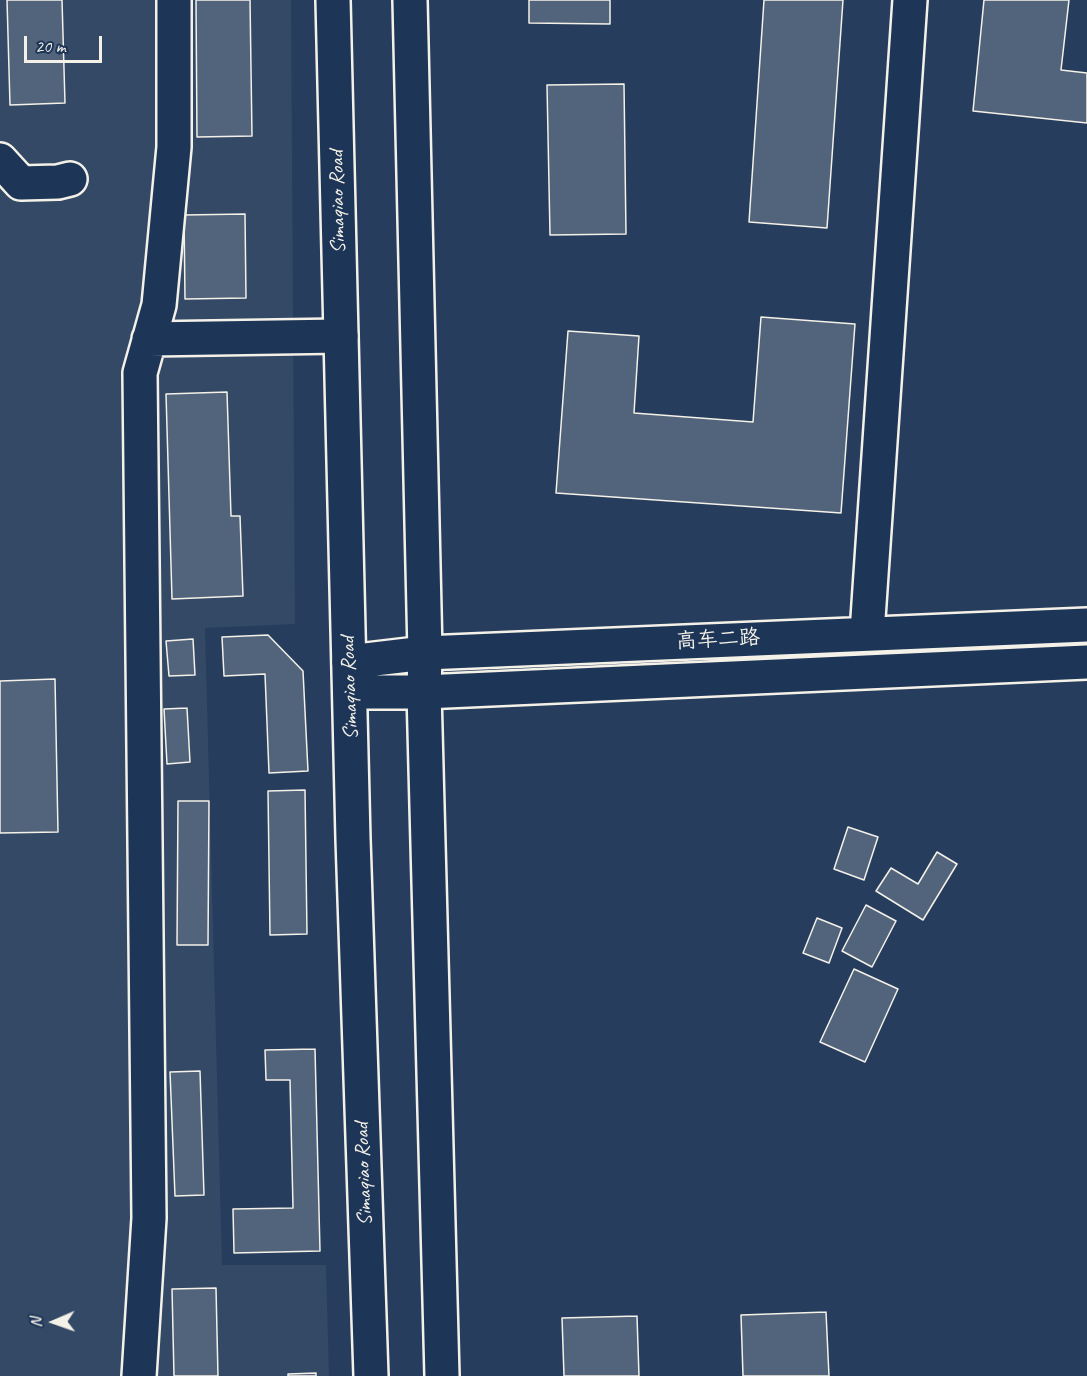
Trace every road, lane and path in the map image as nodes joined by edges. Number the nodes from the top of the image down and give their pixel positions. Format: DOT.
graph roads {
  1 [pos="174,0"];
  2 [pos="333,0"];
  3 [pos="410,0"];
  4 [pos="910,0"];
  5 [pos="0,160"];
  6 [pos="70,179"];
  7 [pos="341,336"];
  8 [pos="149,339"];
  9 [pos="1087,625"];
  10 [pos="867,633"];
  11 [pos="425,653"];
  12 [pos="1087,662"];
  13 [pos="350,677"];
  14 [pos="424,692"];
  15 [pos="139,1376"];
  16 [pos="371,1376"];
  17 [pos="442,1376"];
  1 -- 8 [label="main road"];
  2 -- 7 [label="main road, Simaqiao Road"];
  3 -- 11 [label="main road"];
  4 -- 10 [label="main road"];
  5 -- 6 [label="main road"];
  7 -- 8 [label="main road"];
  7 -- 13 [label="main road, Simaqiao Road"];
  8 -- 15 [label="main road"];
  9 -- 10 [label="main road, 高车二路"];
  10 -- 11 [label="main road, 高车二路"];
  11 -- 13 [label="main road, 高车二路"];
  11 -- 14 [label="main road"];
  12 -- 14 [label="main road, 高车二路"];
  13 -- 14 [label="main road, 高车二路"];
  13 -- 16 [label="main road, Simaqiao Road"];
  14 -- 17 [label="main road"];
}
